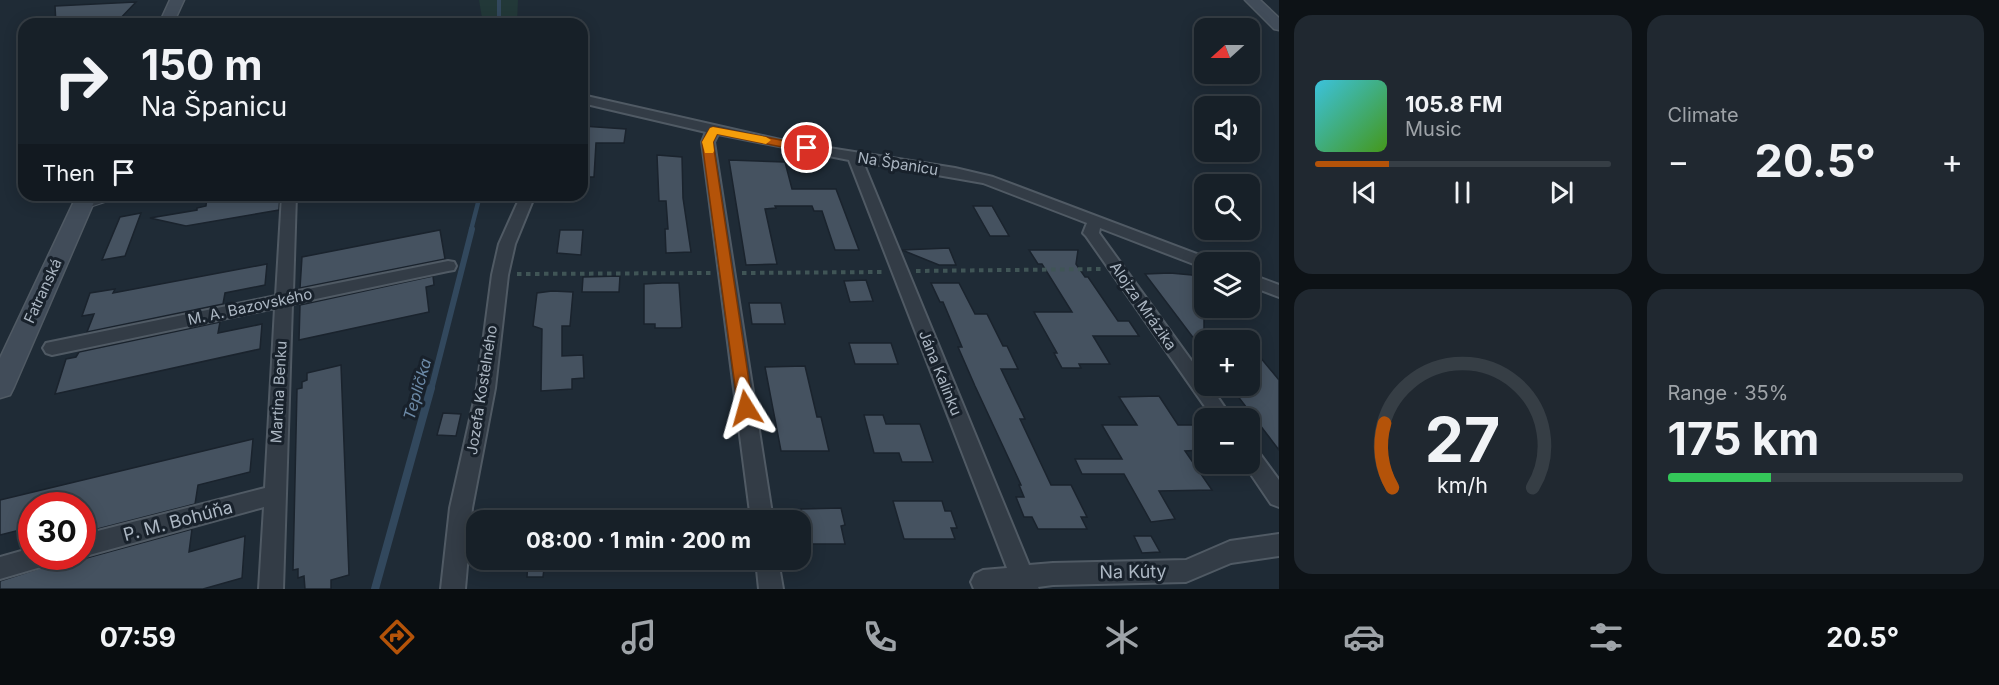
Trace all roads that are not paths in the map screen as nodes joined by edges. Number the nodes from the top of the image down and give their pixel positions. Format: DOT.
graph roads {
  1 [pos="177,0"];
  2 [pos="1252,0"];
  3 [pos="169,18"];
  4 [pos="1279,26"];
  5 [pos="588,100"];
  6 [pos="713,130"];
  7 [pos="854,157"];
  8 [pos="85,201"];
  9 [pos="289,201"];
  10 [pos="525,201"];
  11 [pos="1095,221"];
  12 [pos="1194,259"];
  13 [pos="448,266"];
  14 [pos="1260,284"];
  15 [pos="1279,291"];
  16 [pos="284,300"];
  17 [pos="52,348"];
  18 [pos="0,387"];
  19 [pos="1216,408"];
  20 [pos="1260,470"];
  21 [pos="274,495"];
  22 [pos="1279,497"];
  23 [pos="761,510"];
  24 [pos="96,542"];
  25 [pos="1279,545"];
  26 [pos="18,563"];
  27 [pos="0,568"];
  28 [pos="768,570"];
  29 [pos="983,582"];
  30 [pos="1024,583"];
  31 [pos="271,589"];
  32 [pos="453,589"];
  33 [pos="771,589"];
  1 -- 3 [label="main road"];
  2 -- 4 [label="main road"];
  5 -- 6 [label="street, Na Španicu"];
  6 -- 7 [label="street, Na Španicu"];
  6 -- 23 [label="street"];
  7 -- 11 [label="street, Na Španicu"];
  7 -- 30 [label="street, Jána Kalinku"];
  8 -- 18 [label="main road, Fatranská"];
  9 -- 16 [label="street, Martina Benku"];
  10 -- 32 [label="street, Jozefa Kostelného"];
  11 -- 12 [label="street, Na Španicu"];
  11 -- 19 [label="street, Alojza Mrázika"];
  13 -- 16 [label="street, M. A. Bazovského"];
  14 -- 15 [label="street"];
  16 -- 17 [label="street, M. A. Bazovského"];
  16 -- 21 [label="street, Martina Benku"];
  20 -- 22 [label="street"];
  21 -- 24 [label="street, P. M. Bohúňa"];
  21 -- 31 [label="street, Martina Benku"];
  25 -- 30 [label="street, Na Kúty"];
  26 -- 27 [label="street"];
  28 -- 33 [label="street"];
  29 -- 30 [label="street, Na Kúty"];
}
